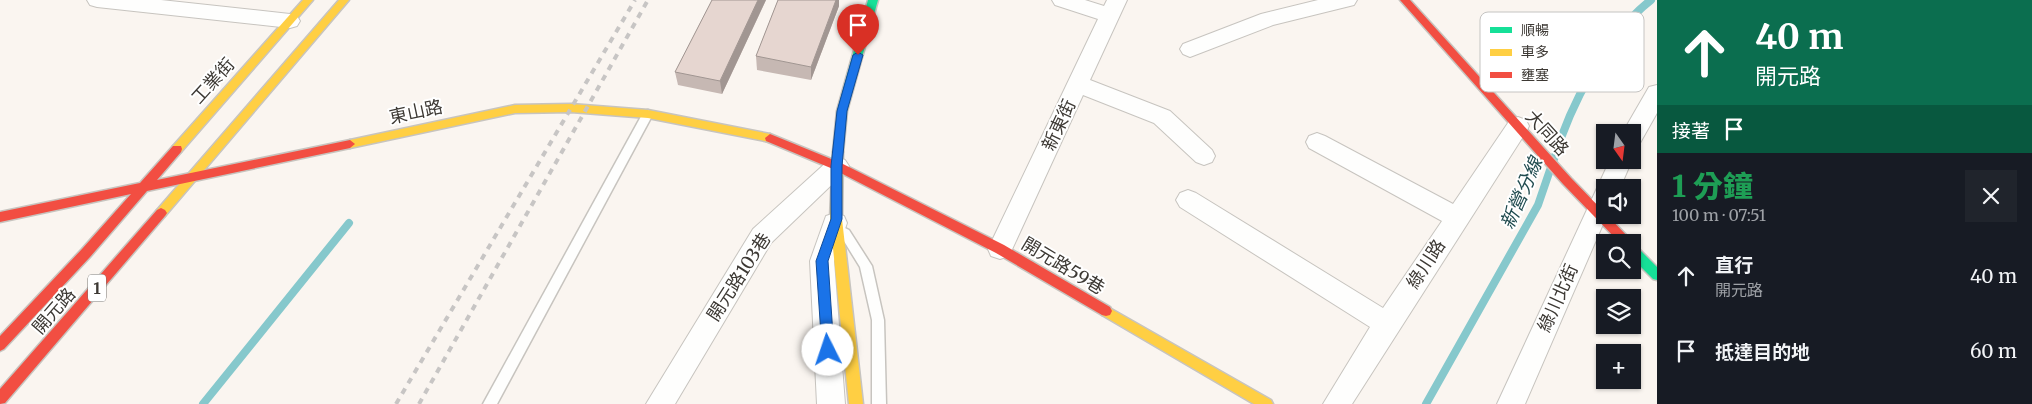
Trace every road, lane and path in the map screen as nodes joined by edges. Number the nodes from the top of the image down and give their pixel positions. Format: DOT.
graph roads {
  1 [pos="97,0"];
  2 [pos="308,0"];
  3 [pos="344,0"];
  4 [pos="873,0"];
  5 [pos="1062,0"];
  6 [pos="1347,0"];
  7 [pos="1405,0"];
  8 [pos="1113,7"];
  9 [pos="290,21"];
  10 [pos="1190,49"];
  11 [pos="1078,84"];
  12 [pos="1480,84"];
  13 [pos="1488,92"];
  14 [pos="1657,93"];
  15 [pos="648,114"];
  16 [pos="1639,124"];
  17 [pos="1518,126"];
  18 [pos="1316,142"];
  19 [pos="1204,156"];
  20 [pos="837,166"];
  21 [pos="192,177"];
  22 [pos="144,187"];
  23 [pos="1596,199"];
  24 [pos="1188,200"];
  25 [pos="1596,213"];
  26 [pos="0,217"];
  27 [pos="1457,218"];
  28 [pos="836,219"];
  29 [pos="1000,249"];
  30 [pos="1641,259"];
  31 [pos="1657,275"];
  32 [pos="1387,324"];
  33 [pos="0,345"];
  34 [pos="0,399"];
  35 [pos="490,404"];
  36 [pos="660,404"];
  37 [pos="831,404"];
  38 [pos="856,404"];
  39 [pos="879,404"];
  40 [pos="1266,404"];
  41 [pos="1337,404"];
  42 [pos="1511,404"];
  1 -- 9 [label="street"];
  2 -- 9 [label="street, 工業街 / 1"];
  3 -- 21 [label="street, 1"];
  4 -- 20 [label="street"];
  5 -- 8 [label="street"];
  6 -- 10 [label="street"];
  7 -- 12 [label="street, 大同路"];
  8 -- 11 [label="street, 新東街"];
  9 -- 22 [label="street, 工業街 / 1"];
  11 -- 19 [label="street"];
  11 -- 29 [label="street, 新東街"];
  13 -- 17 [label="street, 大同路"];
  14 -- 16 [label="street"];
  15 -- 20 [label="street, 東山路"];
  15 -- 21 [label="street, 東山路"];
  15 -- 35 [label="lane"];
  17 -- 23 [label="street, 大同路"];
  17 -- 27 [label="street, 綠川路"];
  18 -- 27 [label="street"];
  20 -- 28 [label="street"];
  20 -- 29 [label="street, 開元路59巷"];
  20 -- 36 [label="street, 開元路103巷"];
  21 -- 22 [label="street, 東山路"];
  21 -- 34 [label="street, 開元路 / 1"];
  22 -- 26 [label="street, 東山路"];
  22 -- 33 [label="street, 開元路 / 1"];
  24 -- 32 [label="street"];
  25 -- 42 [label="street, 綠川北街"];
  27 -- 32 [label="street, 綠川路"];
  28 -- 37 [label="street"];
  28 -- 38 [label="street"];
  28 -- 39 [label="lane"];
  29 -- 40 [label="street, 開元路59巷"];
  30 -- 31 [label="street"];
  32 -- 41 [label="street, 綠川路"];
}
